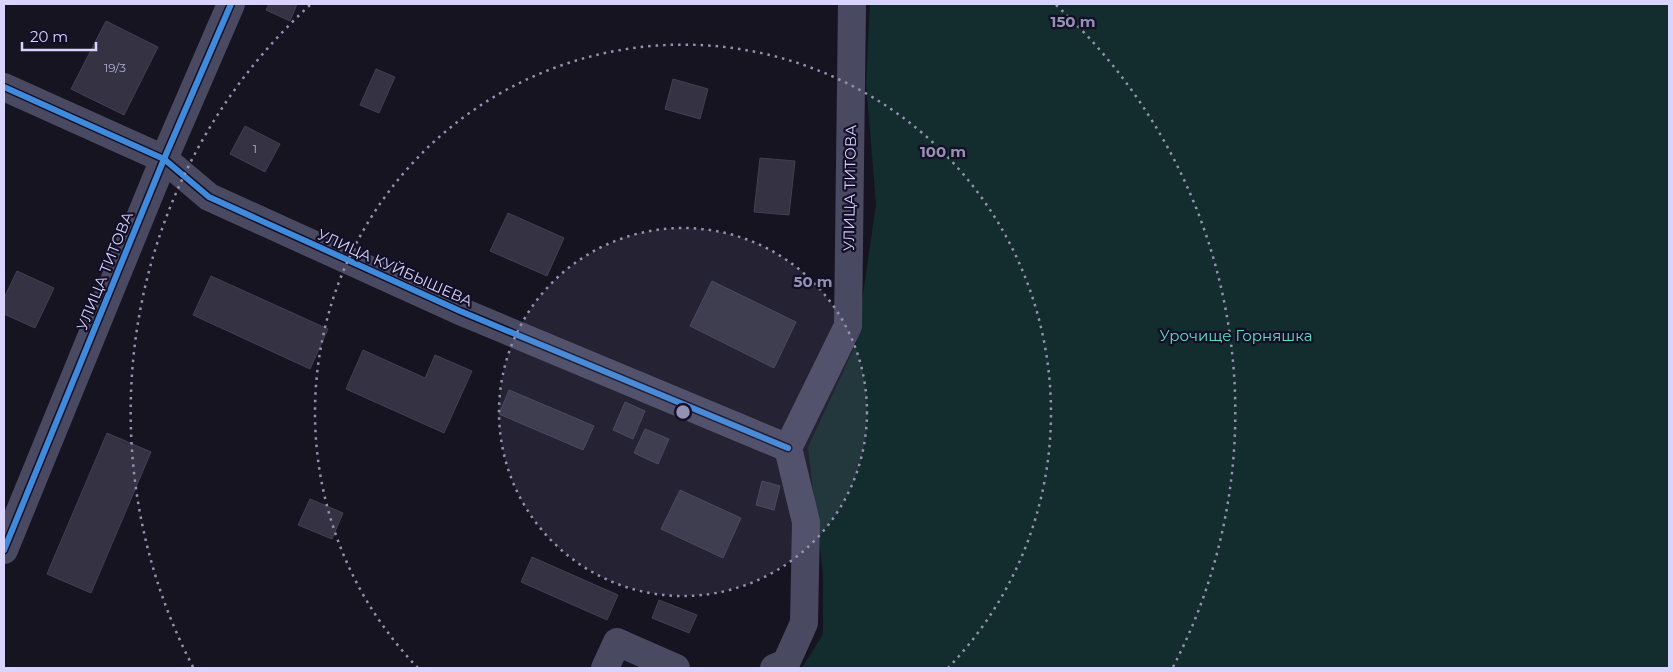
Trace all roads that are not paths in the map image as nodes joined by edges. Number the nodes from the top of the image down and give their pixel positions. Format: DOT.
graph roads {
  1 [pos="232,4"];
  2 [pos="852,4"];
  3 [pos="4,87"];
  4 [pos="164,159"];
  5 [pos="788,448"];
  6 [pos="4,550"];
  7 [pos="782,667"];
  8 [pos="605,668"];
  9 [pos="676,668"];
  1 -- 4 [label="street, УЛИЦА ТИТОВА"];
  2 -- 5 [label="street, УЛИЦА ТИТОВА"];
  3 -- 4 [label="street, УЛИЦА КУЙБЫШЕВА"];
  4 -- 5 [label="street, УЛИЦА КУЙБЫШЕВА"];
  4 -- 6 [label="street, УЛИЦА ТИТОВА"];
  5 -- 7 [label="street"];
  8 -- 9 [label="street"];
}
